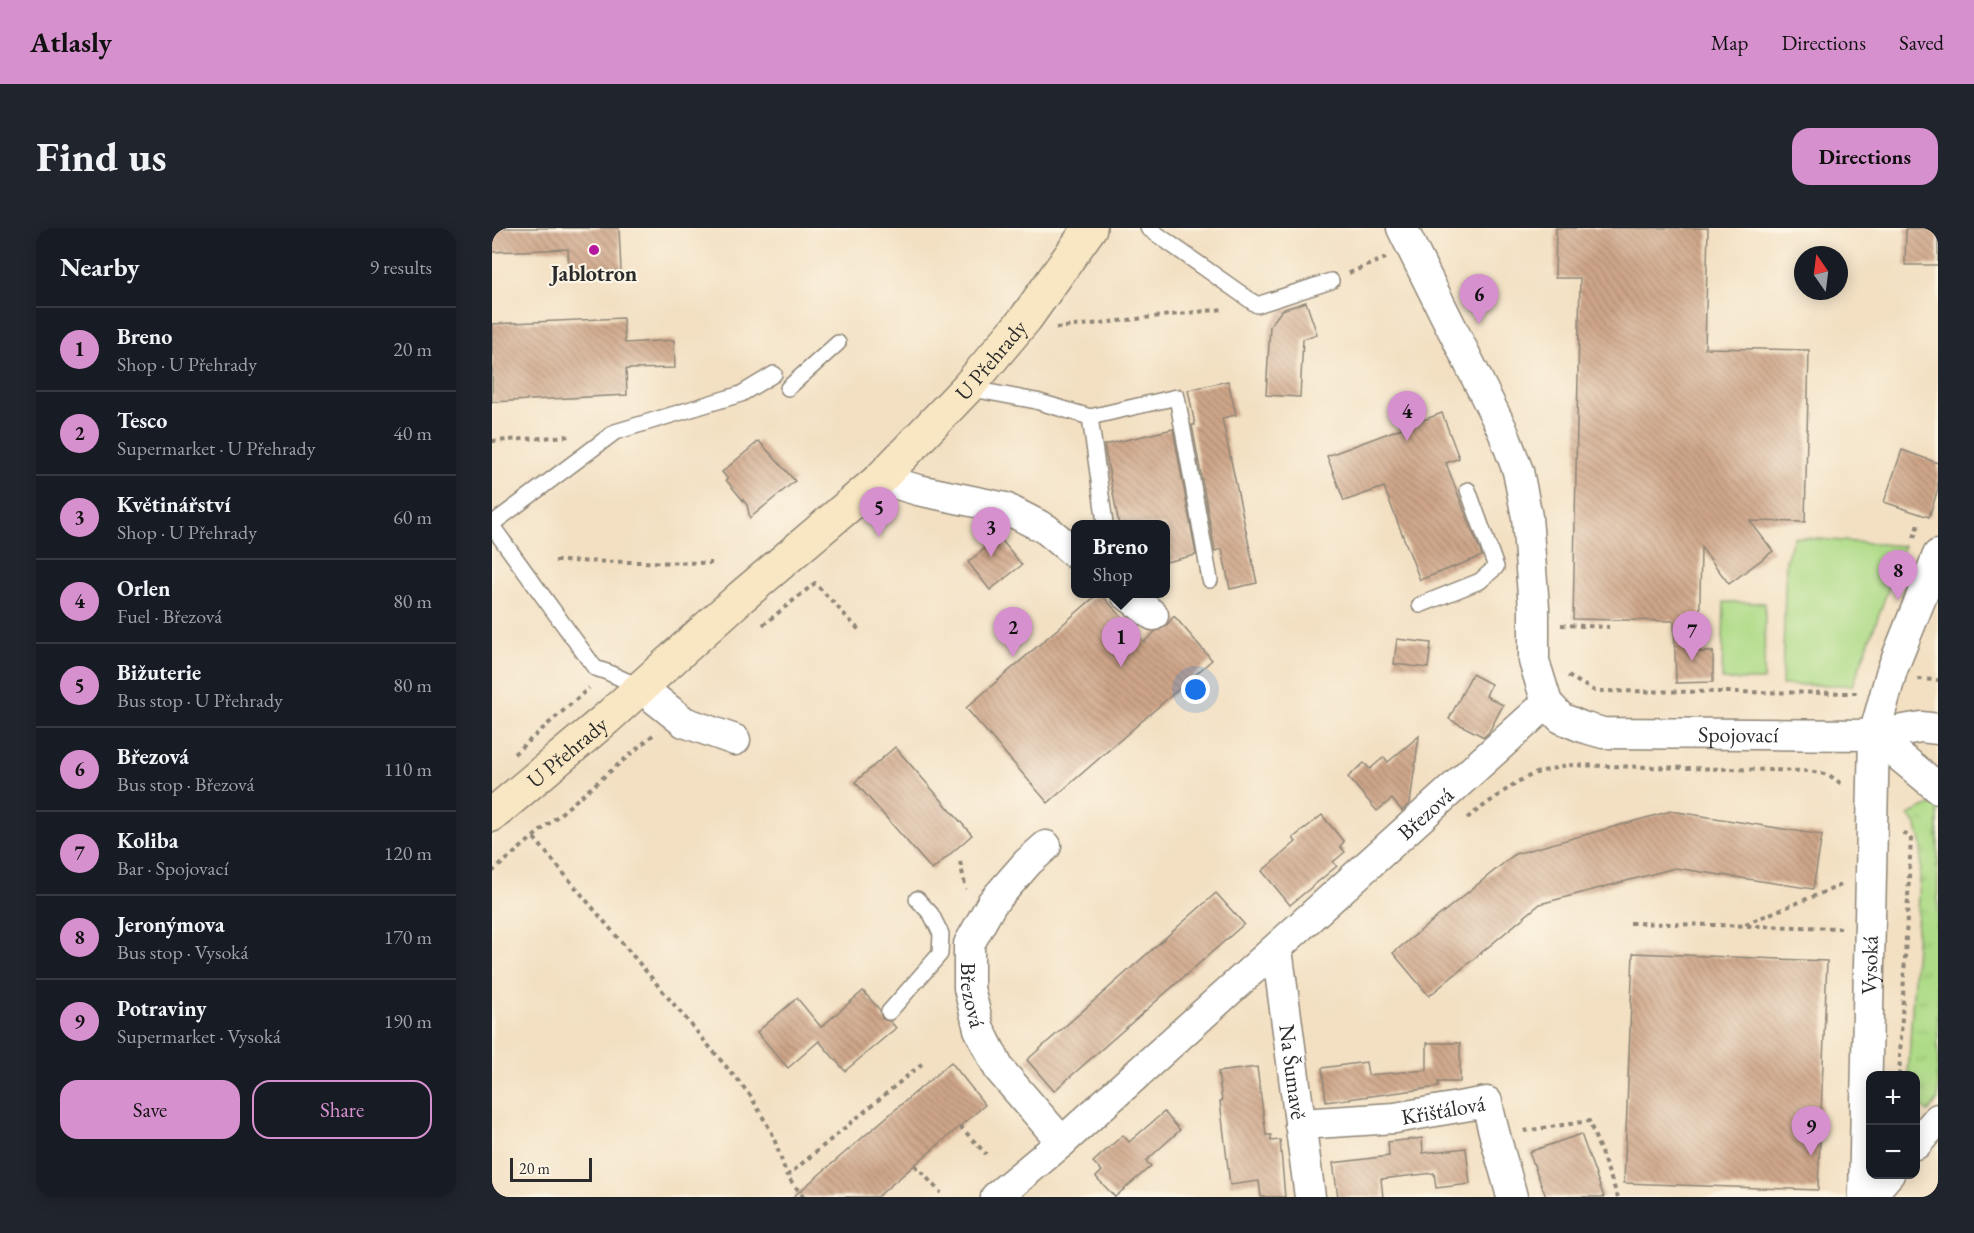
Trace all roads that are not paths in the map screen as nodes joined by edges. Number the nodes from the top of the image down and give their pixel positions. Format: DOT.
graph roads {
  1 [pos="1090,228"];
  2 [pos="1148,228"];
  3 [pos="1407,237"];
  4 [pos="1331,281"];
  5 [pos="837,343"];
  6 [pos="774,374"];
  7 [pos="788,388"];
  8 [pos="967,388"];
  9 [pos="1090,417"];
  10 [pos="879,479"];
  11 [pos="1468,490"];
  12 [pos="1105,520"];
  13 [pos="492,525"];
  14 [pos="1071,550"];
  15 [pos="1924,550"];
  16 [pos="1210,580"];
  17 [pos="1131,598"];
  18 [pos="1420,605"];
  19 [pos="1153,615"];
  20 [pos="640,687"];
  21 [pos="1547,703"];
  22 [pos="1938,729"];
  23 [pos="1874,735"];
  24 [pos="735,740"];
  25 [pos="1938,788"];
  26 [pos="492,815"];
  27 [pos="1046,846"];
  28 [pos="917,899"];
  29 [pos="1277,949"];
  30 [pos="889,1012"];
  31 [pos="1938,1119"];
  32 [pos="1300,1124"];
  33 [pos="1920,1139"];
  34 [pos="1062,1142"];
  35 [pos="1885,1179"];
  36 [pos="1864,1196"];
  37 [pos="996,1197"];
  38 [pos="1310,1197"];
  39 [pos="1512,1197"];
  1 -- 8 [label="street, U Přehrady"];
  2 -- 4 [label="lane"];
  3 -- 21 [label="street"];
  5 -- 7 [label="lane"];
  6 -- 13 [label="lane"];
  8 -- 9 [label="lane"];
  8 -- 10 [label="street, U Přehrady"];
  9 -- 12 [label="lane"];
  9 -- 16 [label="lane"];
  10 -- 14 [label="street"];
  10 -- 20 [label="street, U Přehrady"];
  11 -- 18 [label="lane"];
  13 -- 20 [label="lane"];
  15 -- 23 [label="street, Vysoká"];
  17 -- 19 [label="street"];
  20 -- 24 [label="street"];
  20 -- 26 [label="street, U Přehrady"];
  21 -- 23 [label="street, Spojovací"];
  21 -- 29 [label="street, Březová"];
  22 -- 23 [label="street, Spojovací"];
  23 -- 25 [label="street"];
  23 -- 36 [label="street, Vysoká"];
  27 -- 34 [label="street, Březová"];
  28 -- 30 [label="lane"];
  29 -- 32 [label="street, Na Šumavě"];
  29 -- 34 [label="street, Březová"];
  31 -- 33 [label="street"];
  32 -- 38 [label="street, Na Šumavě"];
  32 -- 39 [label="street, Křišťálová"];
  34 -- 37 [label="street, Březová"];
  35 -- 36 [label="street, Vysoká"];
}
